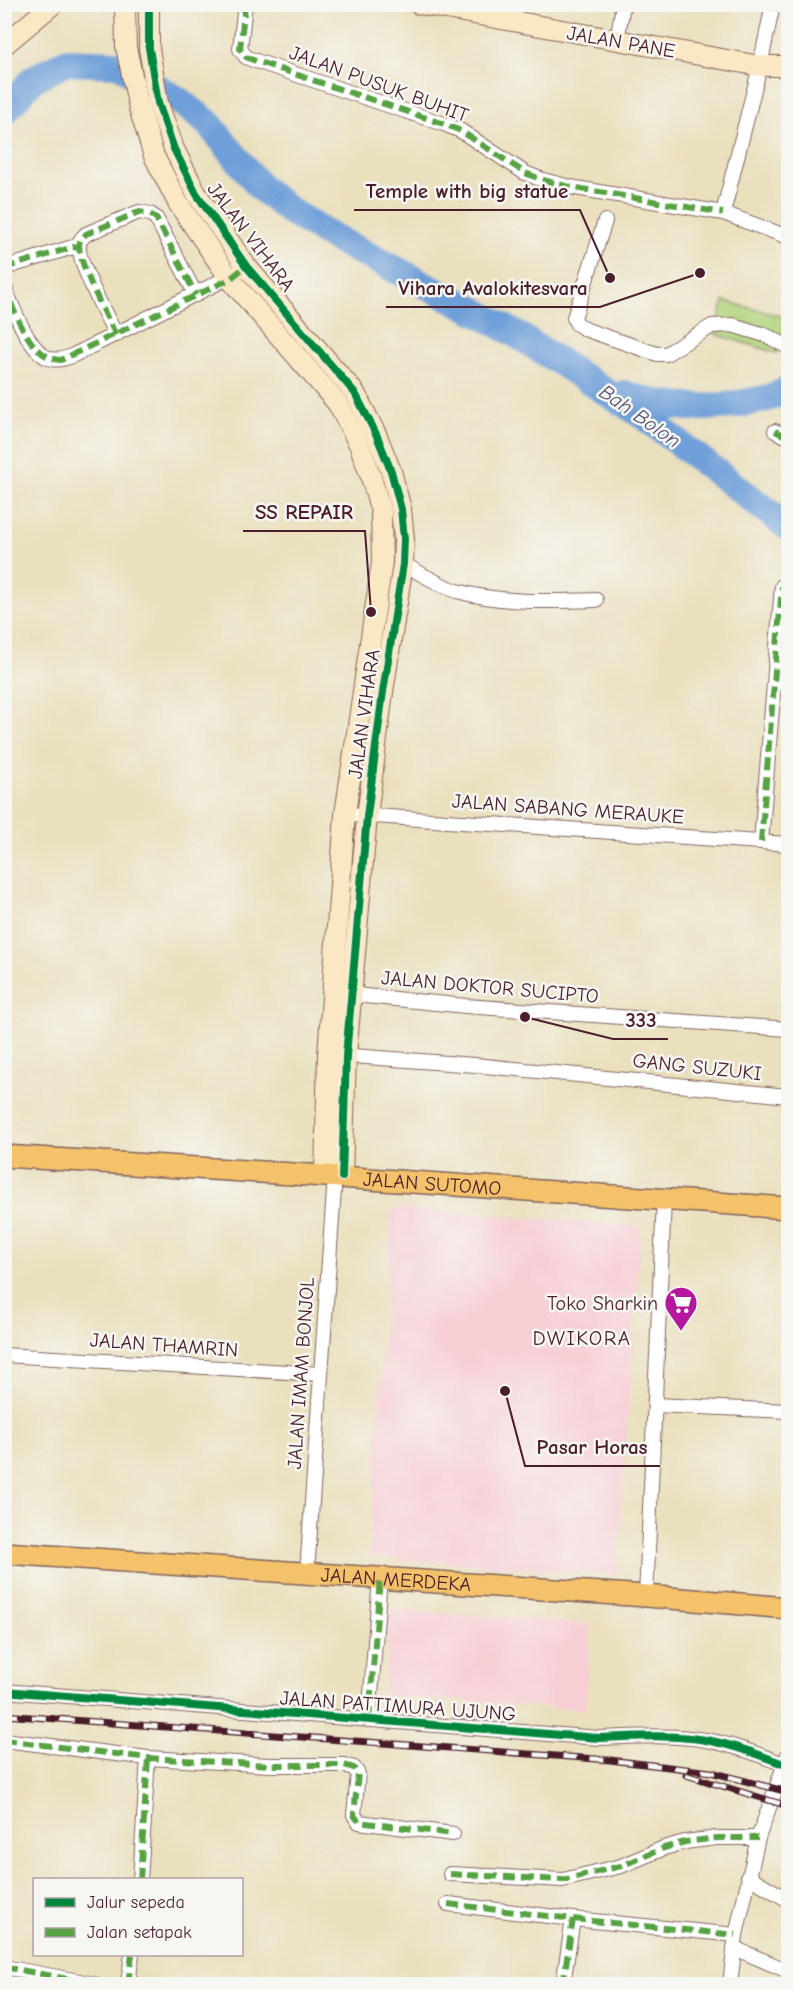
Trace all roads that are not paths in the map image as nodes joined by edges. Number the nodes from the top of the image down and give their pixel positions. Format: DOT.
graph roads {
  1 [pos="53,4"];
  2 [pos="126,4"];
  3 [pos="149,4"];
  4 [pos="245,4"];
  5 [pos="418,4"];
  6 [pos="624,4"];
  7 [pos="773,4"];
  8 [pos="617,42"];
  9 [pos="4,45"];
  10 [pos="760,66"];
  11 [pos="789,66"];
  12 [pos="148,106"];
  13 [pos="723,213"];
  14 [pos="605,221"];
  15 [pos="789,237"];
  16 [pos="79,248"];
  17 [pos="246,266"];
  18 [pos="4,268"];
  19 [pos="230,279"];
  20 [pos="4,286"];
  21 [pos="196,295"];
  22 [pos="116,335"];
  23 [pos="789,347"];
  24 [pos="355,393"];
  25 [pos="338,404"];
  26 [pos="775,431"];
  27 [pos="789,437"];
  28 [pos="404,539"];
  29 [pos="383,545"];
  30 [pos="403,564"];
  31 [pos="782,586"];
  32 [pos="596,600"];
  33 [pos="362,688"];
  34 [pos="383,692"];
  35 [pos="345,814"];
  36 [pos="367,816"];
  37 [pos="761,842"];
  38 [pos="789,844"];
  39 [pos="332,993"];
  40 [pos="353,994"];
  41 [pos="789,1029"];
  42 [pos="337,1055"];
  43 [pos="789,1096"];
  44 [pos="4,1156"];
  45 [pos="334,1176"];
  46 [pos="664,1200"];
  47 [pos="789,1208"];
  48 [pos="4,1355"];
  49 [pos="320,1374"];
  50 [pos="656,1405"];
  51 [pos="789,1411"];
  52 [pos="4,1553"];
  53 [pos="307,1573"];
  54 [pos="380,1578"];
  55 [pos="646,1596"];
  56 [pos="789,1608"];
  57 [pos="4,1691"];
  58 [pos="369,1720"];
  59 [pos="4,1740"];
  60 [pos="148,1758"];
  61 [pos="787,1760"];
  62 [pos="453,1834"];
  63 [pos="758,1838"];
  64 [pos="450,1874"];
  65 [pos="748,1876"];
  66 [pos="140,1878"];
  67 [pos="789,1900"];
  68 [pos="448,1904"];
  69 [pos="573,1919"];
  70 [pos="735,1941"];
  71 [pos="132,1956"];
  72 [pos="4,1967"];
  73 [pos="789,1971"];
  74 [pos="95,1984"];
  75 [pos="128,1984"];
  76 [pos="563,1984"];
  77 [pos="730,1984"];
  1 -- 9 [label="street"];
  2 -- 12 [label="street, JALAN VIHARA"];
  3 -- 12 [label="street, JALAN VIHARA"];
  4 -- 13 [label="street, JALAN PUSUK BUHIT"];
  5 -- 8 [label="street, JALAN PANE"];
  6 -- 8 [label="street"];
  7 -- 10 [label="street"];
  8 -- 10 [label="street, JALAN PANE"];
  10 -- 11 [label="street, JALAN PANE"];
  10 -- 13 [label="street"];
  12 -- 17 [label="street, JALAN VIHARA"];
  12 -- 19 [label="street, JALAN VIHARA"];
  13 -- 15 [label="street, JALAN PUSUK BUHIT"];
  14 -- 23 [label="street"];
  16 -- 18 [label="street"];
  16 -- 21 [label="street"];
  16 -- 22 [label="street"];
  17 -- 19 [label="street"];
  17 -- 24 [label="street, JALAN VIHARA"];
  19 -- 21 [label="street"];
  19 -- 25 [label="street, JALAN VIHARA"];
  20 -- 22 [label="street"];
  21 -- 22 [label="street"];
  24 -- 25 [label="street"];
  24 -- 28 [label="street, JALAN VIHARA"];
  25 -- 29 [label="street, JALAN VIHARA"];
  26 -- 27 [label="street"];
  28 -- 29 [label="street"];
  28 -- 30 [label="street, JALAN VIHARA"];
  29 -- 33 [label="street, JALAN VIHARA"];
  30 -- 32 [label="street"];
  30 -- 34 [label="street, JALAN VIHARA"];
  31 -- 37 [label="street"];
  33 -- 34 [label="street"];
  33 -- 35 [label="street, JALAN VIHARA"];
  34 -- 36 [label="street, JALAN VIHARA"];
  35 -- 36 [label="street, JALAN SABANG MERAUKE"];
  35 -- 39 [label="street, JALAN VIHARA"];
  36 -- 37 [label="street, JALAN SABANG MERAUKE"];
  36 -- 40 [label="street, JALAN VIHARA"];
  37 -- 38 [label="street, JALAN SABANG MERAUKE"];
  39 -- 40 [label="street, JALAN DOKTOR SUCIPTO"];
  39 -- 42 [label="street, JALAN VIHARA"];
  40 -- 41 [label="street, JALAN DOKTOR SUCIPTO"];
  40 -- 42 [label="street, JALAN VIHARA"];
  42 -- 43 [label="street, GANG SUZUKI"];
  42 -- 45 [label="street, JALAN VIHARA"];
  44 -- 45 [label="main road, JALAN SUTOMO"];
  45 -- 46 [label="main road, JALAN SUTOMO"];
  45 -- 49 [label="street, JALAN IMAM BONJOL"];
  46 -- 47 [label="main road, JALAN SUTOMO"];
  46 -- 50 [label="street"];
  48 -- 49 [label="street, JALAN THAMRIN"];
  49 -- 53 [label="street, JALAN IMAM BONJOL"];
  50 -- 51 [label="street"];
  50 -- 55 [label="street"];
  52 -- 53 [label="main road, JALAN MERDEKA"];
  53 -- 54 [label="main road, JALAN MERDEKA"];
  54 -- 55 [label="main road, JALAN MERDEKA"];
  54 -- 58 [label="street"];
  55 -- 56 [label="main road, JALAN MERDEKA"];
  57 -- 58 [label="street, JALAN PATTIMURA UJUNG"];
  58 -- 61 [label="street, JALAN PATTIMURA UJUNG"];
  59 -- 60 [label="street"];
  60 -- 62 [label="street"];
  60 -- 66 [label="street"];
  61 -- 63 [label="street"];
  63 -- 64 [label="street"];
  63 -- 65 [label="street"];
  65 -- 67 [label="street"];
  65 -- 70 [label="street"];
  68 -- 69 [label="street"];
  69 -- 70 [label="street"];
  69 -- 76 [label="street"];
  70 -- 73 [label="street"];
  70 -- 77 [label="street"];
  71 -- 75 [label="street"];
  72 -- 74 [label="street"];
}
